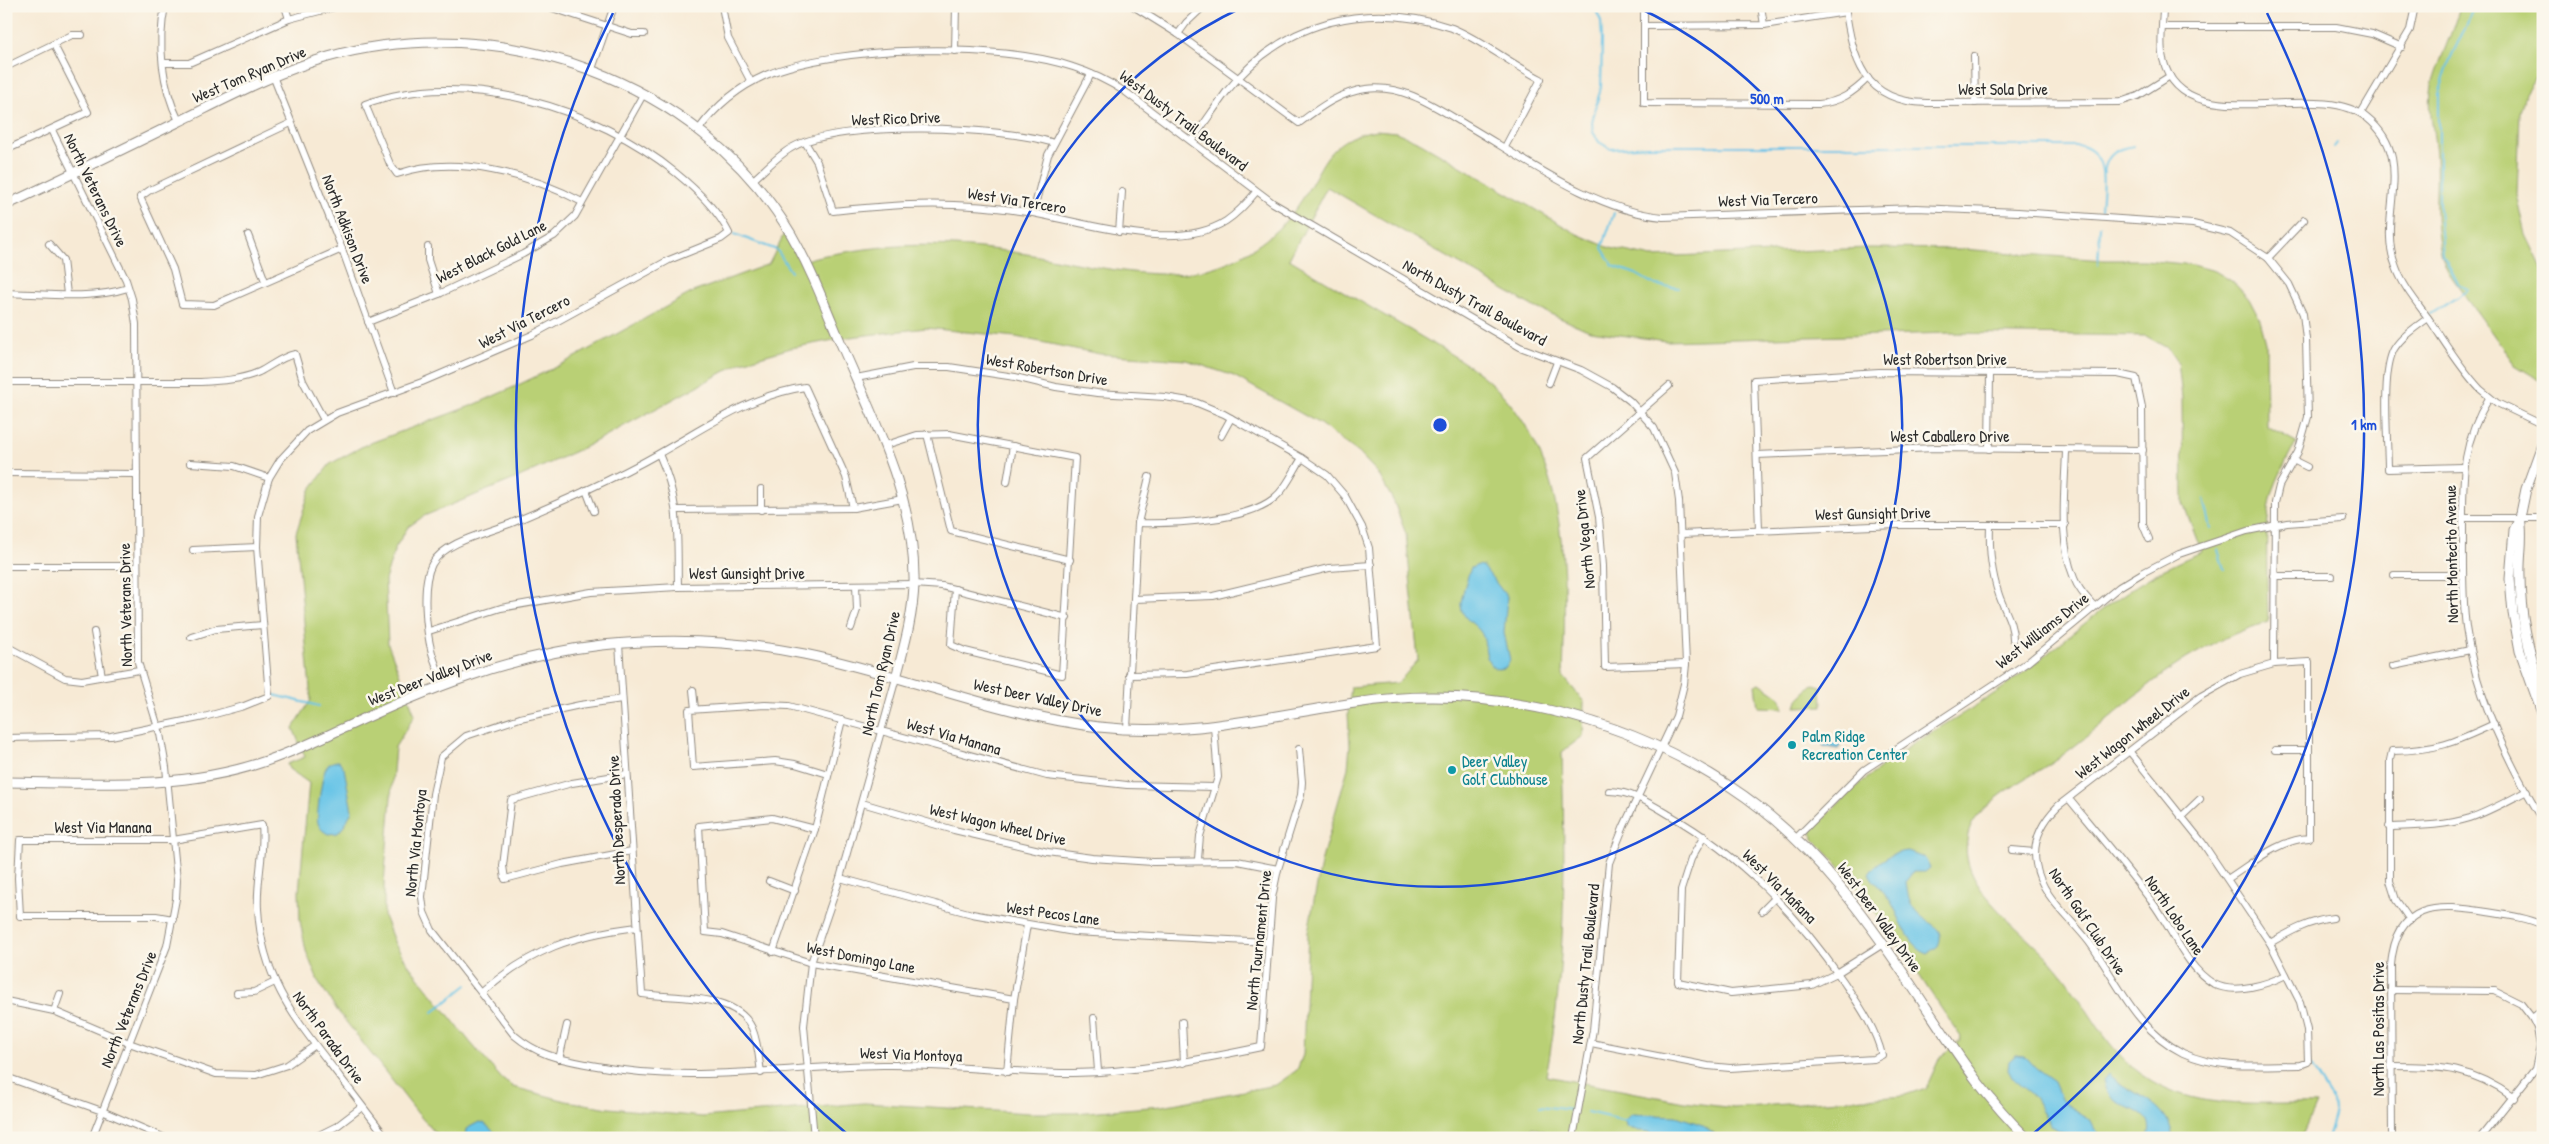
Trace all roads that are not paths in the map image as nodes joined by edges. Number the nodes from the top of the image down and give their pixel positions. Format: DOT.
graph roads {
  1 [pos="164,6"];
  2 [pos="284,6"];
  3 [pos="339,6"];
  4 [pos="546,6"];
  5 [pos="614,6"];
  6 [pos="722,6"];
  7 [pos="956,6"];
  8 [pos="1133,6"];
  9 [pos="1204,6"];
  10 [pos="1644,6"];
  11 [pos="1761,6"];
  12 [pos="2163,6"];
  13 [pos="2415,6"];
  14 [pos="1845,9"];
  15 [pos="289,19"];
  16 [pos="607,25"];
  17 [pos="1644,26"];
  18 [pos="1764,26"];
  19 [pos="2163,27"];
  20 [pos="644,34"];
  21 [pos="1178,34"];
  22 [pos="82,35"];
  23 [pos="54,44"];
  24 [pos="2402,47"];
  25 [pos="955,51"];
  26 [pos="1974,56"];
  27 [pos="163,63"];
  28 [pos="6,67"];
  29 [pos="592,69"];
  30 [pos="1091,74"];
  31 [pos="272,76"];
  32 [pos="2170,76"];
  33 [pos="1239,78"];
  34 [pos="1868,78"];
  35 [pos="751,82"];
  36 [pos="644,93"];
  37 [pos="1975,103"];
  38 [pos="2361,113"];
  39 [pos="179,121"];
  40 [pos="291,123"];
  41 [pos="699,129"];
  42 [pos="52,130"];
  43 [pos="620,135"];
  44 [pos="1192,140"];
  45 [pos="805,142"];
  46 [pos="1054,143"];
  47 [pos="1505,147"];
  48 [pos="6,150"];
  49 [pos="73,172"];
  50 [pos="752,181"];
  51 [pos="1122,192"];
  52 [pos="1256,192"];
  53 [pos="582,202"];
  54 [pos="6,205"];
  55 [pos="1033,213"];
  56 [pos="2304,220"];
  57 [pos="1119,232"];
  58 [pos="248,235"];
  59 [pos="49,244"];
  60 [pos="428,247"];
  61 [pos="342,248"];
  62 [pos="2268,258"];
  63 [pos="265,281"];
  64 [pos="128,288"];
  65 [pos="6,293"];
  66 [pos="67,294"];
  67 [pos="439,294"];
  68 [pos="2428,318"];
  69 [pos="368,322"];
  70 [pos="1557,362"];
  71 [pos="1990,372"];
  72 [pos="856,378"];
  73 [pos="6,382"];
  74 [pos="136,382"];
  75 [pos="1549,384"];
  76 [pos="1669,386"];
  77 [pos="394,393"];
  78 [pos="2489,398"];
  79 [pos="1640,412"];
  80 [pos="1231,418"];
  81 [pos="324,420"];
  82 [pos="2543,425"];
  83 [pos="927,434"];
  84 [pos="1221,436"];
  85 [pos="2543,442"];
  86 [pos="886,445"];
  87 [pos="1013,446"];
  88 [pos="1989,449"];
  89 [pos="2066,450"];
  90 [pos="2143,450"];
  91 [pos="658,454"];
  92 [pos="1757,455"];
  93 [pos="1302,458"];
  94 [pos="2293,460"];
  95 [pos="190,463"];
  96 [pos="2307,467"];
  97 [pos="2463,467"];
  98 [pos="6,473"];
  99 [pos="137,474"];
  100 [pos="1149,477"];
  101 [pos="269,478"];
  102 [pos="1007,482"];
  103 [pos="761,489"];
  104 [pos="586,490"];
  105 [pos="903,499"];
  106 [pos="853,508"];
  107 [pos="677,510"];
  108 [pos="761,510"];
  109 [pos="594,511"];
  110 [pos="2343,518"];
  111 [pos="2463,518"];
  112 [pos="2520,518"];
  113 [pos="2543,518"];
  114 [pos="1138,524"];
  115 [pos="1990,525"];
  116 [pos="2065,525"];
  117 [pos="2275,525"];
  118 [pos="1759,530"];
  119 [pos="1681,534"];
  120 [pos="2149,539"];
  121 [pos="257,548"];
  122 [pos="193,550"];
  123 [pos="1070,560"];
  124 [pos="1371,565"];
  125 [pos="6,566"];
  126 [pos="138,568"];
  127 [pos="2394,575"];
  128 [pos="2462,575"];
  129 [pos="2274,576"];
  130 [pos="2332,576"];
  131 [pos="914,584"];
  132 [pos="856,585"];
  133 [pos="678,587"];
  134 [pos="955,589"];
  135 [pos="1135,599"];
  136 [pos="2094,606"];
  137 [pos="1067,618"];
  138 [pos="2543,618"];
  139 [pos="263,625"];
  140 [pos="851,628"];
  141 [pos="2543,629"];
  142 [pos="428,631"];
  143 [pos="94,632"];
  144 [pos="191,637"];
  145 [pos="2013,638"];
  146 [pos="619,644"];
  147 [pos="6,646"];
  148 [pos="2470,650"];
  149 [pos="1686,664"];
  150 [pos="2274,664"];
  151 [pos="2393,666"];
  152 [pos="139,670"];
  153 [pos="1129,675"];
  154 [pos="102,676"];
  155 [pos="896,678"];
  156 [pos="444,685"];
  157 [pos="693,690"];
  158 [pos="2543,692"];
  159 [pos="622,699"];
  160 [pos="692,709"];
  161 [pos="2543,716"];
  162 [pos="842,720"];
  163 [pos="2494,724"];
  164 [pos="158,725"];
  165 [pos="1214,727"];
  166 [pos="1127,729"];
  167 [pos="882,730"];
  168 [pos="6,738"];
  169 [pos="1660,748"];
  170 [pos="1299,750"];
  171 [pos="2275,750"];
  172 [pos="2309,750"];
  173 [pos="2130,752"];
  174 [pos="628,774"];
  175 [pos="828,774"];
  176 [pos="168,781"];
  177 [pos="6,782"];
  178 [pos="1214,788"];
  179 [pos="1609,791"];
  180 [pos="2527,791"];
  181 [pos="1637,798"];
  182 [pos="2069,799"];
  183 [pos="2200,799"];
  184 [pos="862,803"];
  185 [pos="2181,817"];
  186 [pos="2543,820"];
  187 [pos="262,825"];
  188 [pos="2389,827"];
  189 [pos="815,829"];
  190 [pos="1704,836"];
  191 [pos="1796,838"];
  192 [pos="173,840"];
  193 [pos="2012,850"];
  194 [pos="632,851"];
  195 [pos="2034,852"];
  196 [pos="1198,860"];
  197 [pos="1278,869"];
  198 [pos="840,878"];
  199 [pos="2229,878"];
  200 [pos="769,881"];
  201 [pos="795,891"];
  202 [pos="1775,898"];
  203 [pos="1762,911"];
  204 [pos="2333,918"];
  205 [pos="174,919"];
  206 [pos="2410,920"];
  207 [pos="1027,925"];
  208 [pos="2543,925"];
  209 [pos="637,928"];
  210 [pos="1268,942"];
  211 [pos="2270,943"];
  212 [pos="1883,944"];
  213 [pos="773,952"];
  214 [pos="811,963"];
  215 [pos="1837,973"];
  216 [pos="2286,975"];
  217 [pos="275,982"];
  218 [pos="2391,990"];
  219 [pos="482,992"];
  220 [pos="237,993"];
  221 [pos="60,994"];
  222 [pos="1014,999"];
  223 [pos="6,1001"];
  224 [pos="2543,1010"];
  225 [pos="54,1011"];
  226 [pos="755,1017"];
  227 [pos="1094,1018"];
  228 [pos="2532,1018"];
  229 [pos="748,1022"];
  230 [pos="1182,1022"];
  231 [pos="567,1026"];
  232 [pos="129,1043"];
  233 [pos="1591,1043"];
  234 [pos="314,1046"];
  235 [pos="1261,1047"];
  236 [pos="559,1059"];
  237 [pos="1184,1063"];
  238 [pos="2391,1066"];
  239 [pos="808,1068"];
  240 [pos="1098,1071"];
  241 [pos="1007,1072"];
  242 [pos="761,1073"];
  243 [pos="6,1077"];
  244 [pos="2514,1098"];
  245 [pos="362,1107"];
  246 [pos="102,1111"];
  247 [pos="92,1138"];
  248 [pos="165,1138"];
  249 [pos="313,1138"];
  250 [pos="387,1138"];
  251 [pos="814,1138"];
  252 [pos="1573,1138"];
  253 [pos="2027,1138"];
  254 [pos="2392,1138"];
  255 [pos="2480,1138"];
  1 -- 27 [label="street"];
  2 -- 15 [label="street"];
  3 -- 15 [label="street"];
  4 -- 16 [label="street"];
  5 -- 16 [label="street"];
  6 -- 35 [label="street"];
  7 -- 25 [label="street"];
  8 -- 21 [label="street"];
  9 -- 21 [label="street"];
  10 -- 17 [label="street"];
  11 -- 18 [label="street"];
  12 -- 19 [label="street"];
  13 -- 24 [label="street"];
  14 -- 18 [label="street"];
  14 -- 34 [label="street, West Sola Drive"];
  15 -- 27 [label="street"];
  16 -- 20 [label="street"];
  16 -- 29 [label="street"];
  17 -- 18 [label="street"];
  17 -- 34 [label="street"];
  19 -- 24 [label="street"];
  19 -- 32 [label="street"];
  21 -- 33 [label="street"];
  22 -- 23 [label="street"];
  23 -- 28 [label="street"];
  23 -- 42 [label="street"];
  24 -- 38 [label="street"];
  25 -- 30 [label="street, West Dusty Trail Boulevard"];
  25 -- 35 [label="street, West Dusty Trail Boulevard"];
  26 -- 37 [label="street"];
  27 -- 39 [label="street"];
  29 -- 31 [label="street, West Tom Ryan Drive"];
  29 -- 36 [label="street, West Tom Ryan Drive"];
  30 -- 44 [label="street, West Dusty Trail Boulevard"];
  30 -- 46 [label="street"];
  31 -- 39 [label="street, West Tom Ryan Drive"];
  31 -- 40 [label="street, North Adkison Drive"];
  32 -- 37 [label="street, West Sola Drive"];
  32 -- 38 [label="street"];
  33 -- 44 [label="street"];
  33 -- 47 [label="street, West Via Tercero"];
  33 -- 47 [label="street"];
  34 -- 37 [label="street, West Sola Drive"];
  35 -- 41 [label="street, West Dusty Trail Boulevard"];
  36 -- 41 [label="street, West Tom Ryan Drive"];
  36 -- 43 [label="street, West Black Gold Lane"];
  38 -- 68 [label="street"];
  39 -- 49 [label="street, West Tom Ryan Drive"];
  40 -- 61 [label="street, North Adkison Drive"];
  40 -- 63 [label="street"];
  41 -- 50 [label="street, West Tom Ryan Drive"];
  42 -- 48 [label="street"];
  42 -- 49 [label="street, North Veterans Drive"];
  43 -- 53 [label="street, West Black Gold Lane"];
  43 -- 53 [label="street"];
  43 -- 77 [label="street, West Via Tercero"];
  44 -- 52 [label="street, West Dusty Trail Boulevard"];
  45 -- 46 [label="street, West Rico Drive"];
  45 -- 50 [label="street, West Rico Drive"];
  45 -- 55 [label="street, West Via Tercero"];
  46 -- 55 [label="street"];
  47 -- 62 [label="street, West Via Tercero"];
  49 -- 54 [label="street, West Tom Ryan Drive"];
  49 -- 64 [label="street, North Veterans Drive"];
  50 -- 72 [label="street, North Tom Ryan Drive"];
  51 -- 57 [label="street"];
  52 -- 57 [label="street, West Via Tercero"];
  52 -- 70 [label="street, North Dusty Trail Boulevard"];
  53 -- 67 [label="street, West Black Gold Lane"];
  55 -- 57 [label="street, West Via Tercero"];
  56 -- 62 [label="street"];
  58 -- 63 [label="street"];
  59 -- 66 [label="street"];
  60 -- 67 [label="street"];
  61 -- 63 [label="street"];
  61 -- 69 [label="street, North Adkison Drive"];
  62 -- 94 [label="street, West Via Tercero"];
  64 -- 66 [label="street"];
  64 -- 74 [label="street, North Veterans Drive"];
  65 -- 66 [label="street"];
  67 -- 69 [label="street, West Black Gold Lane"];
  68 -- 78 [label="street"];
  68 -- 97 [label="street"];
  69 -- 77 [label="street, North Adkison Drive"];
  70 -- 75 [label="street"];
  70 -- 79 [label="street, North Dusty Trail Boulevard"];
  71 -- 88 [label="street"];
  71 -- 90 [label="street, West Robertson Drive"];
  71 -- 92 [label="street, West Robertson Drive"];
  72 -- 80 [label="street, West Robertson Drive"];
  72 -- 86 [label="street, North Tom Ryan Drive"];
  73 -- 74 [label="street"];
  74 -- 81 [label="street"];
  74 -- 99 [label="street, North Veterans Drive"];
  76 -- 79 [label="street, North Vega Drive"];
  77 -- 81 [label="street, West Via Tercero"];
  78 -- 82 [label="street"];
  78 -- 97 [label="street, North Montecito Avenue"];
  79 -- 119 [label="street, North Dusty Trail Boulevard"];
  79 -- 149 [label="street, North Vega Drive"];
  80 -- 84 [label="street"];
  80 -- 93 [label="street, West Robertson Drive"];
  81 -- 101 [label="street, West Via Tercero"];
  83 -- 86 [label="street"];
  83 -- 87 [label="street"];
  83 -- 123 [label="street"];
  85 -- 112 [label="street"];
  86 -- 105 [label="street, North Tom Ryan Drive"];
  87 -- 102 [label="street"];
  87 -- 123 [label="street"];
  88 -- 89 [label="street, West Caballero Drive"];
  88 -- 92 [label="street, West Caballero Drive"];
  89 -- 90 [label="street, West Caballero Drive"];
  89 -- 116 [label="street"];
  90 -- 120 [label="street"];
  91 -- 104 [label="street"];
  91 -- 106 [label="street"];
  91 -- 107 [label="street"];
  92 -- 118 [label="street"];
  93 -- 114 [label="street"];
  93 -- 124 [label="street, West Robertson Drive"];
  94 -- 96 [label="street"];
  94 -- 117 [label="street, West Via Tercero"];
  95 -- 101 [label="street"];
  97 -- 111 [label="street, North Montecito Avenue"];
  98 -- 99 [label="street"];
  99 -- 126 [label="street, North Veterans Drive"];
  100 -- 114 [label="street"];
  101 -- 121 [label="street, West Via Tercero"];
  103 -- 108 [label="street"];
  104 -- 109 [label="street"];
  104 -- 142 [label="street"];
  105 -- 106 [label="street"];
  105 -- 131 [label="street, North Tom Ryan Drive"];
  106 -- 108 [label="street"];
  107 -- 108 [label="street"];
  107 -- 133 [label="street"];
  110 -- 117 [label="street, West Williams Drive"];
  111 -- 112 [label="street"];
  111 -- 128 [label="street, North Montecito Avenue"];
  112 -- 113 [label="street"];
  112 -- 158 [label="street"];
  112 -- 161 [label="street"];
  114 -- 135 [label="street"];
  115 -- 116 [label="street, West Gunsight Drive"];
  115 -- 118 [label="street, West Gunsight Drive"];
  115 -- 145 [label="street"];
  116 -- 136 [label="street"];
  117 -- 129 [label="street, West Via Tercero"];
  117 -- 136 [label="street, West Williams Drive"];
  118 -- 119 [label="street, West Gunsight Drive"];
  119 -- 149 [label="street, North Dusty Trail Boulevard"];
  121 -- 122 [label="street"];
  121 -- 139 [label="street, West Via Tercero"];
  123 -- 137 [label="street"];
  124 -- 135 [label="street"];
  124 -- 153 [label="street, West Robertson Drive"];
  125 -- 126 [label="street"];
  126 -- 152 [label="street, North Veterans Drive"];
  127 -- 128 [label="street"];
  128 -- 148 [label="street, North Montecito Avenue"];
  129 -- 130 [label="street"];
  129 -- 150 [label="street, West Via Tercero"];
  131 -- 132 [label="street, West Gunsight Drive"];
  131 -- 134 [label="street, West Gunsight Drive"];
  131 -- 155 [label="street, North Tom Ryan Drive"];
  132 -- 133 [label="street, West Gunsight Drive"];
  132 -- 140 [label="street"];
  133 -- 142 [label="street, West Gunsight Drive"];
  134 -- 137 [label="street, West Gunsight Drive"];
  134 -- 137 [label="street"];
  135 -- 153 [label="street"];
  136 -- 191 [label="street, West Williams Drive"];
  138 -- 141 [label="street"];
  139 -- 144 [label="street"];
  139 -- 164 [label="street, West Via Tercero"];
  142 -- 156 [label="street"];
  143 -- 154 [label="street"];
  146 -- 155 [label="street, West Deer Valley Drive"];
  146 -- 156 [label="street, West Deer Valley Drive"];
  146 -- 159 [label="street, North Desperado Drive"];
  147 -- 154 [label="street"];
  148 -- 151 [label="street"];
  148 -- 163 [label="street, North Montecito Avenue"];
  149 -- 169 [label="street, North Dusty Trail Boulevard"];
  150 -- 172 [label="street, West Wagon Wheel Drive"];
  150 -- 173 [label="street, West Wagon Wheel Drive"];
  152 -- 154 [label="street"];
  152 -- 164 [label="street, North Veterans Drive"];
  153 -- 166 [label="street"];
  155 -- 166 [label="street, West Deer Valley Drive"];
  155 -- 167 [label="street, North Tom Ryan Drive"];
  156 -- 176 [label="street, West Deer Valley Drive"];
  157 -- 160 [label="street"];
  159 -- 174 [label="street, North Desperado Drive"];
  159 -- 219 [label="street, North Via Montoya"];
  160 -- 162 [label="street, West Via Manana"];
  160 -- 175 [label="street"];
  162 -- 167 [label="street, West Via Manana"];
  162 -- 175 [label="street"];
  163 -- 180 [label="street, North Montecito Avenue"];
  163 -- 188 [label="street"];
  164 -- 168 [label="street"];
  164 -- 176 [label="street, North Veterans Drive"];
  165 -- 166 [label="street, West Deer Valley Drive"];
  165 -- 169 [label="street, West Deer Valley Drive"];
  165 -- 178 [label="street"];
  167 -- 178 [label="street, West Via Manana"];
  167 -- 184 [label="street, North Tom Ryan Drive"];
  169 -- 181 [label="street, North Dusty Trail Boulevard"];
  169 -- 191 [label="street, West Deer Valley Drive"];
  170 -- 197 [label="street, North Tournament Drive"];
  171 -- 172 [label="street"];
  172 -- 199 [label="street"];
  173 -- 182 [label="street, West Wagon Wheel Drive"];
  173 -- 185 [label="street"];
  174 -- 194 [label="street, North Desperado Drive"];
  174 -- 194 [label="street"];
  175 -- 189 [label="street"];
  176 -- 177 [label="street, West Deer Valley Drive"];
  176 -- 192 [label="street, North Veterans Drive"];
  178 -- 196 [label="street"];
  179 -- 181 [label="street"];
  180 -- 186 [label="street, North Montecito Avenue"];
  180 -- 188 [label="street"];
  181 -- 190 [label="street, West Via Mañana"];
  181 -- 233 [label="street, North Dusty Trail Boulevard"];
  182 -- 195 [label="street, West Wagon Wheel Drive"];
  182 -- 216 [label="street, North Lobo Lane"];
  183 -- 185 [label="street"];
  184 -- 196 [label="street, West Wagon Wheel Drive"];
  184 -- 198 [label="street, North Tom Ryan Drive"];
  185 -- 199 [label="street"];
  187 -- 192 [label="street, West Via Manana"];
  187 -- 217 [label="street, North Parada Drive"];
  188 -- 206 [label="street"];
  189 -- 201 [label="street"];
  189 -- 213 [label="street, West Domingo Lane"];
  190 -- 202 [label="street, West Via Mañana"];
  190 -- 215 [label="street"];
  191 -- 212 [label="street, West Deer Valley Drive"];
  192 -- 205 [label="street, North Veterans Drive"];
  192 -- 205 [label="street, West Via Manana"];
  193 -- 195 [label="street"];
  194 -- 209 [label="street, North Desperado Drive"];
  195 -- 216 [label="street, North Golf Club Drive"];
  196 -- 197 [label="street, West Wagon Wheel Drive"];
  197 -- 210 [label="street, North Tournament Drive"];
  198 -- 207 [label="street, West Pecos Lane"];
  198 -- 214 [label="street, North Tom Ryan Drive"];
  199 -- 211 [label="street"];
  200 -- 201 [label="street"];
  201 -- 213 [label="street"];
  202 -- 203 [label="street"];
  202 -- 215 [label="street, West Via Mañana"];
  204 -- 211 [label="street"];
  205 -- 232 [label="street, North Veterans Drive"];
  206 -- 208 [label="street"];
  206 -- 218 [label="street, North Las Positas Drive"];
  207 -- 210 [label="street, West Pecos Lane"];
  207 -- 222 [label="street"];
  209 -- 219 [label="street"];
  209 -- 229 [label="street, North Desperado Drive"];
  210 -- 235 [label="street, North Tournament Drive"];
  211 -- 216 [label="street"];
  212 -- 215 [label="street"];
  212 -- 253 [label="street, West Deer Valley Drive"];
  213 -- 214 [label="street, West Domingo Lane"];
  214 -- 222 [label="street, West Domingo Lane"];
  214 -- 239 [label="street, North Tom Ryan Drive"];
  215 -- 233 [label="street, West Via Mañana"];
  217 -- 220 [label="street"];
  217 -- 234 [label="street, North Parada Drive"];
  218 -- 228 [label="street"];
  218 -- 238 [label="street, North Las Positas Drive"];
  219 -- 236 [label="street, West Via Montoya"];
  221 -- 225 [label="street"];
  222 -- 241 [label="street"];
  223 -- 225 [label="street"];
  224 -- 228 [label="street"];
  225 -- 232 [label="street"];
  226 -- 229 [label="street"];
  227 -- 240 [label="street"];
  228 -- 244 [label="street"];
  229 -- 242 [label="street"];
  230 -- 237 [label="street"];
  231 -- 236 [label="street"];
  232 -- 234 [label="street"];
  232 -- 246 [label="street, North Veterans Drive"];
  233 -- 252 [label="street, North Dusty Trail Boulevard"];
  234 -- 245 [label="street, North Parada Drive"];
  235 -- 237 [label="street, West Via Montoya"];
  236 -- 242 [label="street, West Via Montoya"];
  237 -- 240 [label="street, West Via Montoya"];
  238 -- 244 [label="street"];
  238 -- 254 [label="street, North Las Positas Drive"];
  239 -- 241 [label="street, West Via Montoya"];
  239 -- 242 [label="street, West Via Montoya"];
  239 -- 251 [label="street, North Tom Ryan Drive"];
  240 -- 241 [label="street, West Via Montoya"];
  243 -- 246 [label="street"];
  244 -- 255 [label="street"];
  245 -- 249 [label="street"];
  245 -- 250 [label="street, North Parada Drive"];
  246 -- 247 [label="street, North Veterans Drive"];
  246 -- 248 [label="street"];
}
